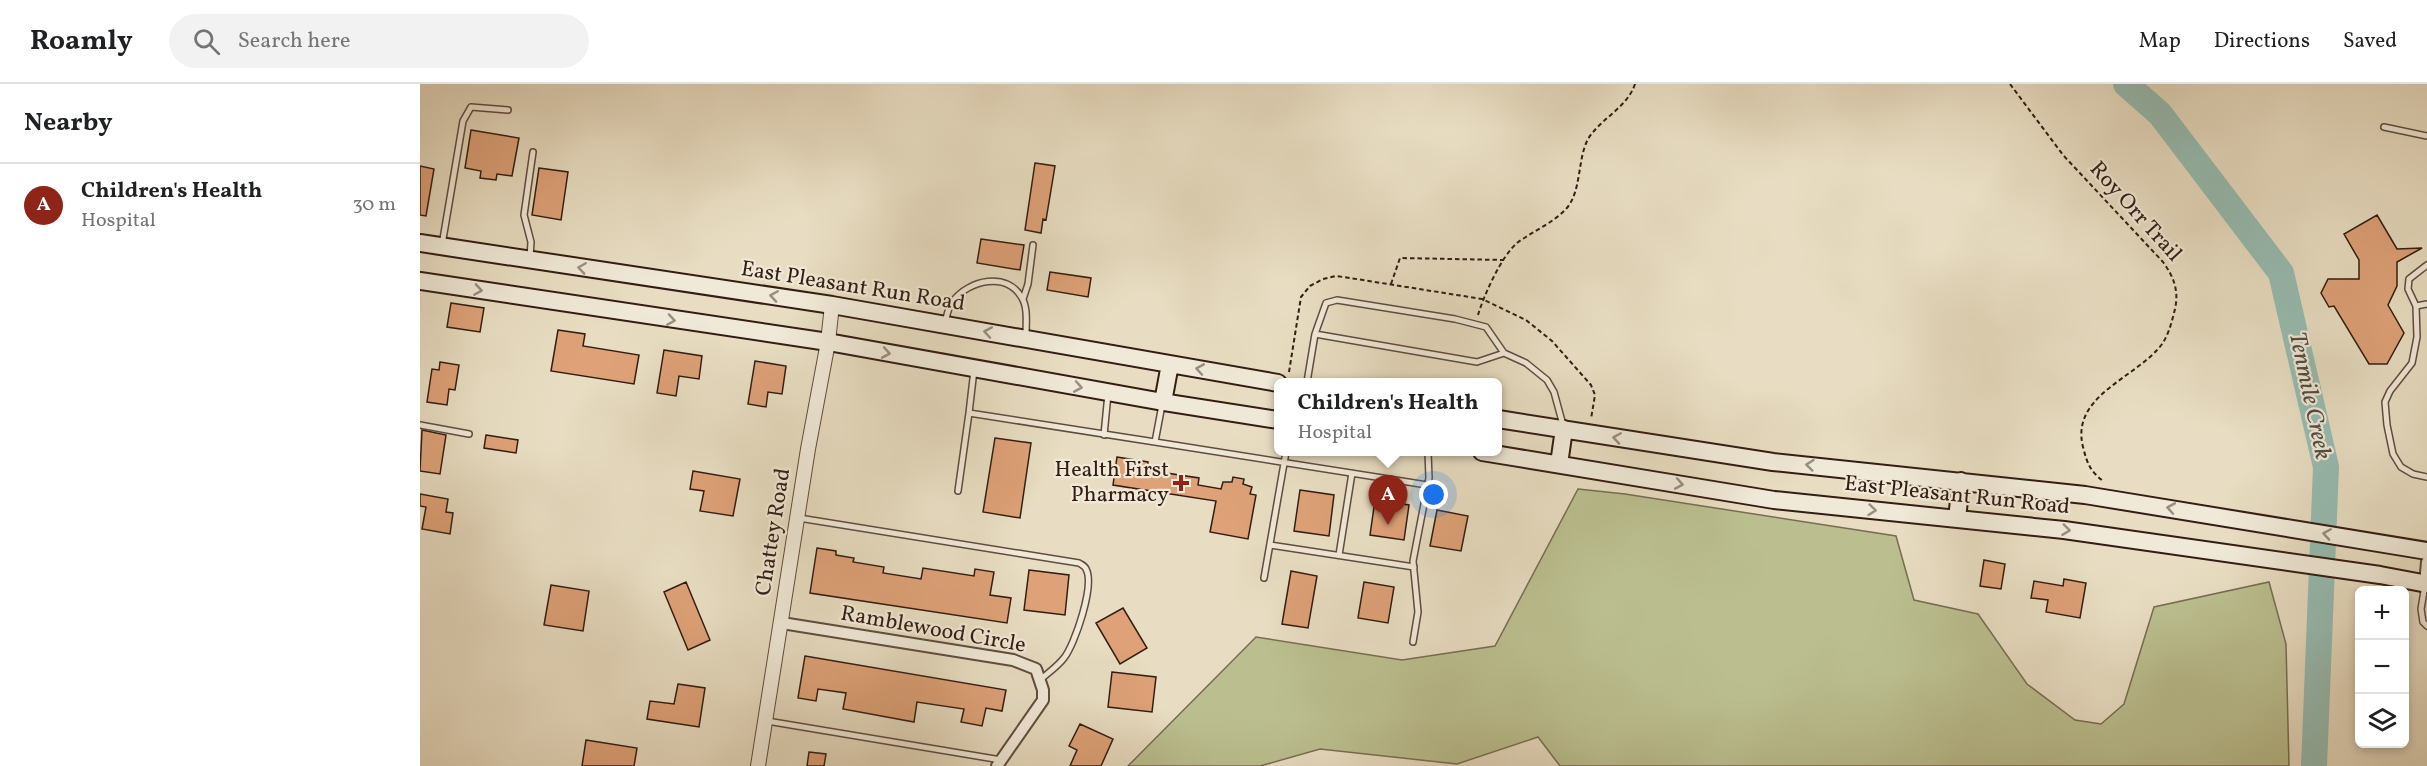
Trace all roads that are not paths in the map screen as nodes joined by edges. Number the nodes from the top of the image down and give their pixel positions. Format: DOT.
graph roads {
  1 [pos="508,110"];
  2 [pos="2384,127"];
  3 [pos="2427,136"];
  4 [pos="533,152"];
  5 [pos="420,243"];
  6 [pos="1033,245"];
  7 [pos="442,247"];
  8 [pos="530,260"];
  9 [pos="2427,265"];
  10 [pos="420,281"];
  11 [pos="1023,299"];
  12 [pos="2427,304"];
  13 [pos="832,305"];
  14 [pos="2416,306"];
  15 [pos="945,325"];
  16 [pos="1315,334"];
  17 [pos="1026,339"];
  18 [pos="828,342"];
  19 [pos="1504,353"];
  20 [pos="1170,364"];
  21 [pos="974,369"];
  22 [pos="1308,378"];
  23 [pos="1274,382"];
  24 [pos="1108,393"];
  25 [pos="1163,402"];
  26 [pos="969,413"];
  27 [pos="1274,419"];
  28 [pos="1502,420"];
  29 [pos="420,426"];
  30 [pos="1564,429"];
  31 [pos="469,434"];
  32 [pos="1104,435"];
  33 [pos="1155,442"];
  34 [pos="1502,455"];
  35 [pos="1285,456"];
  36 [pos="1428,456"];
  37 [pos="1284,462"];
  38 [pos="1559,464"];
  39 [pos="1352,473"];
  40 [pos="2427,477"];
  41 [pos="1961,481"];
  42 [pos="1427,485"];
  43 [pos="958,492"];
  44 [pos="798,518"];
  45 [pos="1957,519"];
  46 [pos="1270,545"];
  47 [pos="2427,551"];
  48 [pos="1339,555"];
  49 [pos="2427,562"];
  50 [pos="1414,567"];
  51 [pos="1264,578"];
  52 [pos="2426,584"];
  53 [pos="782,623"];
  54 [pos="2427,626"];
  55 [pos="1413,642"];
  56 [pos="1040,680"];
  57 [pos="766,721"];
  58 [pos="999,763"];
  59 [pos="758,766"];
  1 -- 7 [label="lane"];
  2 -- 3 [label="lane"];
  4 -- 8 [label="lane"];
  5 -- 7 [label="main road, East Pleasant Run Road"];
  6 -- 11 [label="lane"];
  7 -- 8 [label="main road, East Pleasant Run Road"];
  13 -- 8 [label="main road, East Pleasant Run Road, one-way"];
  9 -- 14 [label="lane"];
  10 -- 18 [label="main road, one-way"];
  11 -- 15 [label="lane"];
  11 -- 17 [label="lane"];
  12 -- 14 [label="lane"];
  13 -- 15 [label="main road, East Pleasant Run Road"];
  13 -- 18 [label="street, Chattey Road"];
  14 -- 40 [label="lane"];
  17 -- 15 [label="main road, East Pleasant Run Road, one-way"];
  16 -- 19 [label="lane"];
  16 -- 19 [label="lane"];
  16 -- 22 [label="lane"];
  17 -- 20 [label="main road, East Pleasant Run Road"];
  18 -- 21 [label="main road, one-way"];
  18 -- 44 [label="street, Chattey Road"];
  19 -- 30 [label="lane"];
  23 -- 20 [label="main road, East Pleasant Run Road, one-way"];
  20 -- 25 [label="main road"];
  21 -- 24 [label="main road, one-way"];
  21 -- 26 [label="lane"];
  24 -- 25 [label="main road"];
  24 -- 32 [label="lane"];
  25 -- 27 [label="main road"];
  25 -- 33 [label="lane"];
  26 -- 32 [label="lane"];
  26 -- 43 [label="lane"];
  28 -- 30 [label="main road, East Pleasant Run Road"];
  29 -- 31 [label="lane"];
  30 -- 38 [label="main road"];
  41 -- 30 [label="main road, East Pleasant Run Road, one-way"];
  32 -- 33 [label="lane"];
  33 -- 37 [label="lane"];
  34 -- 38 [label="main road, East Pleasant Run Road"];
  35 -- 37 [label="lane"];
  36 -- 42 [label="lane"];
  37 -- 39 [label="lane"];
  37 -- 46 [label="lane"];
  38 -- 45 [label="main road, East Pleasant Run Road, one-way"];
  39 -- 42 [label="lane"];
  39 -- 48 [label="lane"];
  41 -- 45 [label="main road"];
  47 -- 41 [label="main road, East Pleasant Run Road, one-way"];
  42 -- 50 [label="lane"];
  44 -- 53 [label="street, Chattey Road"];
  44 -- 56 [label="lane"];
  45 -- 52 [label="main road, East Pleasant Run Road, one-way"];
  46 -- 48 [label="lane"];
  46 -- 51 [label="lane"];
  48 -- 50 [label="lane"];
  49 -- 52 [label="street"];
  50 -- 55 [label="lane"];
  52 -- 54 [label="lane"];
  53 -- 56 [label="street, Ramblewood Circle"];
  53 -- 57 [label="street, Chattey Road"];
  56 -- 58 [label="street, Ramblewood Circle"];
  57 -- 58 [label="lane"];
  57 -- 59 [label="street, Chattey Road"];
}
